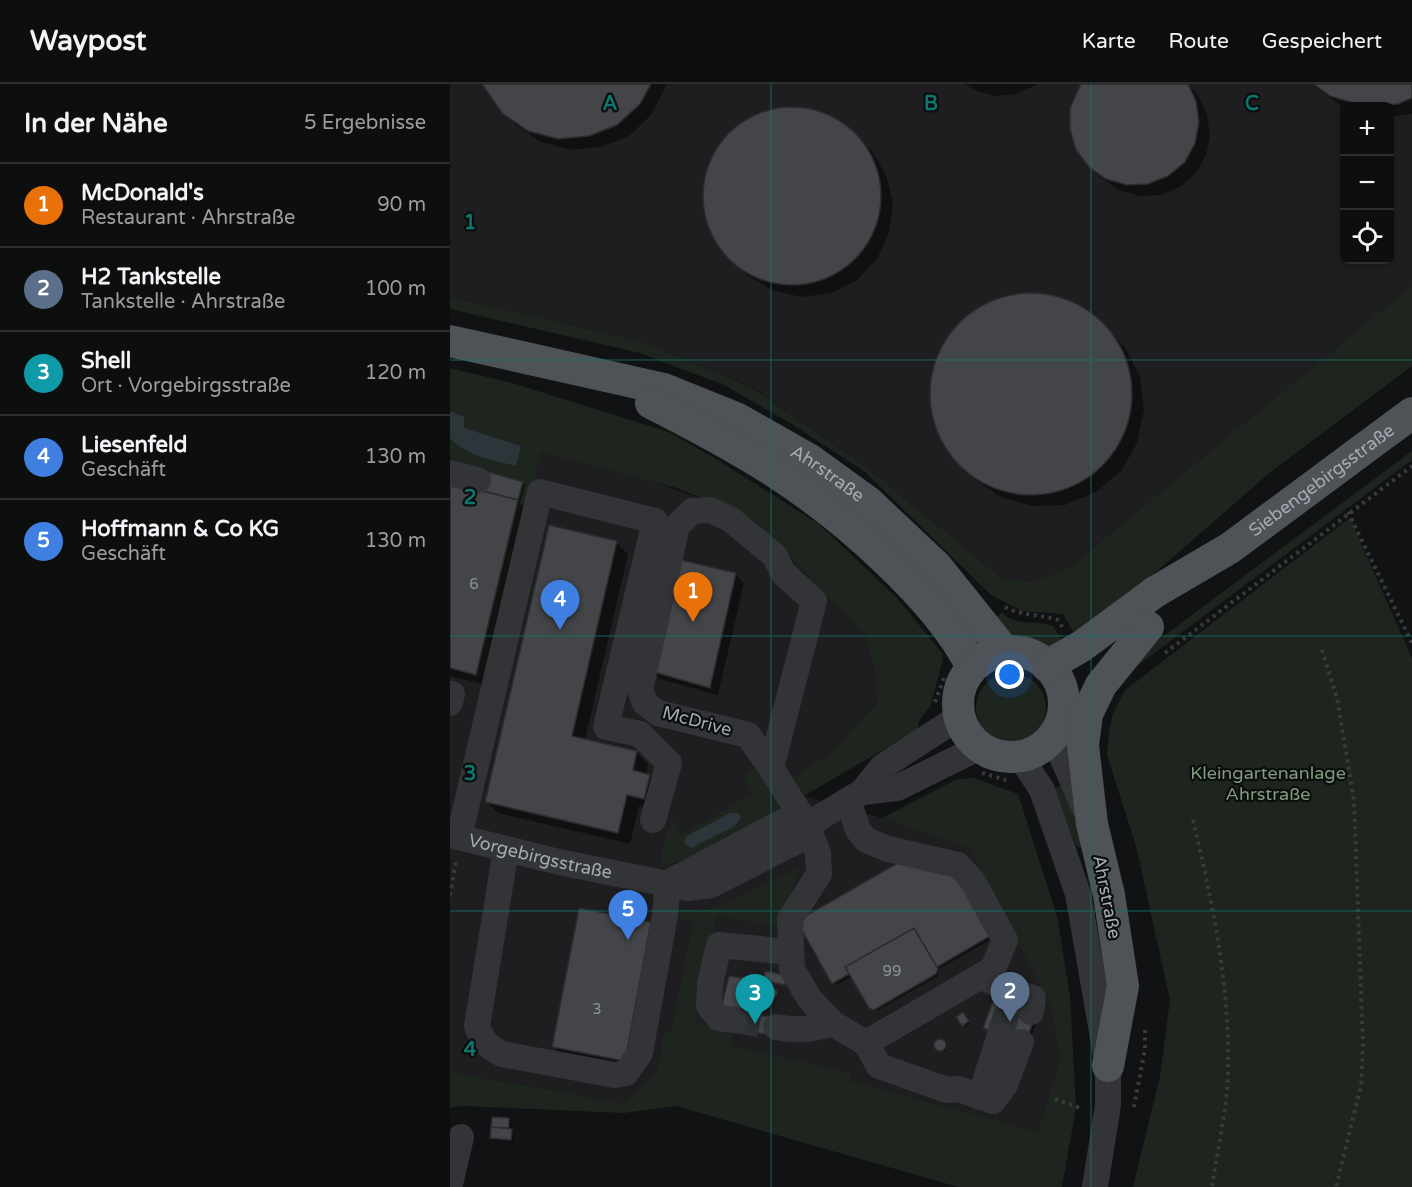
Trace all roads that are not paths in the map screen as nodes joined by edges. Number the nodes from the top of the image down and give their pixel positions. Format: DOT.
graph roads {
  1 [pos="450,341"];
  2 [pos="597,376"];
  3 [pos="1412,413"];
  4 [pos="450,473"];
  5 [pos="478,480"];
  6 [pos="1230,548"];
  7 [pos="1148,627"];
  8 [pos="1005,652"];
  9 [pos="1047,666"];
  10 [pos="972,668"];
  11 [pos="450,693"];
  12 [pos="1063,695"];
  13 [pos="450,703"];
  14 [pos="960,717"];
  15 [pos="1053,736"];
  16 [pos="977,760"];
  17 [pos="771,768"];
  18 [pos="1017,771"];
  19 [pos="855,796"];
  20 [pos="653,820"];
  21 [pos="1092,824"];
  22 [pos="807,825"];
  23 [pos="455,836"];
  24 [pos="506,850"];
  25 [pos="668,883"];
  26 [pos="790,952"];
  27 [pos="981,976"];
  28 [pos="1018,1003"];
  29 [pos="734,1020"];
  30 [pos="832,1023"];
  31 [pos="776,1027"];
  32 [pos="1010,1039"];
  33 [pos="866,1043"];
  34 [pos="1108,1066"];
  35 [pos="461,1137"];
  36 [pos="450,1184"];
  37 [pos="1095,1187"];
  1 -- 2 [label="main road, Ahrstraße"];
  2 -- 8 [label="main road, Ahrstraße"];
  2 -- 10 [label="main road, Ahrstraße"];
  3 -- 6 [label="main road, Siebengebirgsstraße"];
  4 -- 5 [label="street"];
  6 -- 7 [label="main road, Siebengebirgsstraße"];
  6 -- 9 [label="main road, Siebengebirgsstraße"];
  7 -- 12 [label="main road, Siebengebirgsstraße"];
  7 -- 21 [label="main road"];
  8 -- 9 [label="main road"];
  8 -- 10 [label="main road"];
  9 -- 12 [label="main road"];
  10 -- 14 [label="main road"];
  11 -- 13 [label="street"];
  12 -- 15 [label="main road"];
  14 -- 16 [label="main road"];
  14 -- 19 [label="street, Vorgebirgsstraße"];
  15 -- 18 [label="main road"];
  15 -- 21 [label="street, Ahrstraße"];
  16 -- 18 [label="main road"];
  16 -- 19 [label="street, Vorgebirgsstraße"];
  17 -- 17 [label="street, McDrive"];
  17 -- 22 [label="street"];
  18 -- 34 [label="street, Ahrstraße"];
  19 -- 22 [label="street, Vorgebirgsstraße"];
  19 -- 27 [label="street"];
  20 -- 23 [label="street"];
  21 -- 34 [label="main road, Ahrstraße"];
  22 -- 25 [label="street, Vorgebirgsstraße"];
  22 -- 26 [label="street"];
  23 -- 24 [label="street, Vorgebirgsstraße"];
  24 -- 25 [label="street, Vorgebirgsstraße"];
  24 -- 25 [label="street"];
  26 -- 29 [label="street"];
  26 -- 30 [label="street"];
  27 -- 28 [label="street"];
  27 -- 33 [label="street"];
  30 -- 31 [label="street"];
  30 -- 33 [label="street"];
  32 -- 33 [label="street"];
  34 -- 37 [label="street, Ahrstraße"];
  35 -- 36 [label="street"];
}
